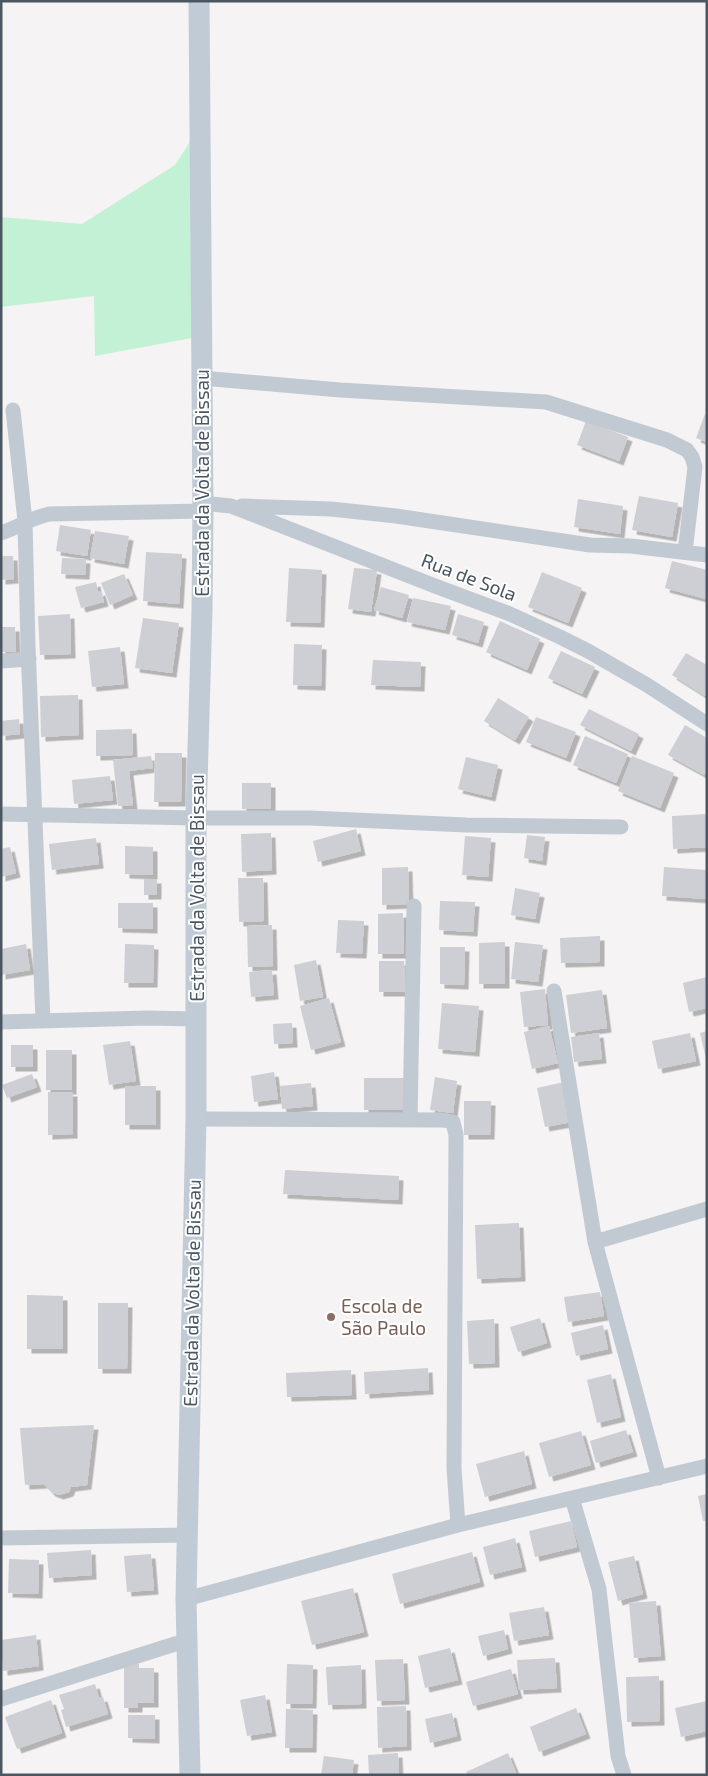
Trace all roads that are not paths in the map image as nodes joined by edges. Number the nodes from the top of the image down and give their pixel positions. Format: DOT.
graph roads {
  1 [pos="199,1"];
  2 [pos="202,378"];
  3 [pos="13,410"];
  4 [pos="231,506"];
  5 [pos="202,508"];
  6 [pos="26,521"];
  7 [pos="1,533"];
  8 [pos="685,552"];
  9 [pos="707,554"];
  10 [pos="29,659"];
  11 [pos="1,661"];
  12 [pos="707,724"];
  13 [pos="35,813"];
  14 [pos="1,814"];
  15 [pos="196,818"];
  16 [pos="621,827"];
  17 [pos="414,906"];
  18 [pos="554,991"];
  19 [pos="196,1019"];
  20 [pos="43,1021"];
  21 [pos="1,1022"];
  22 [pos="196,1119"];
  23 [pos="410,1120"];
  24 [pos="707,1209"];
  25 [pos="595,1242"];
  26 [pos="707,1466"];
  27 [pos="659,1478"];
  28 [pos="572,1498"];
  29 [pos="458,1525"];
  30 [pos="187,1535"];
  31 [pos="1,1538"];
  32 [pos="186,1598"];
  33 [pos="187,1642"];
  34 [pos="1,1699"];
  35 [pos="190,1775"];
  36 [pos="624,1775"];
  1 -- 2 [label="main road, Estrada da Volta de Bissau"];
  2 -- 5 [label="main road, Estrada da Volta de Bissau"];
  2 -- 8 [label="street"];
  3 -- 6 [label="street"];
  4 -- 5 [label="street, Rua de Sola"];
  4 -- 8 [label="street"];
  4 -- 12 [label="street, Rua de Sola"];
  5 -- 6 [label="street, Rua de Sola"];
  5 -- 15 [label="main road, Estrada da Volta de Bissau"];
  6 -- 7 [label="street, Rua de Sola"];
  6 -- 10 [label="street"];
  8 -- 9 [label="street"];
  10 -- 11 [label="street"];
  10 -- 13 [label="street"];
  13 -- 14 [label="street"];
  13 -- 15 [label="street"];
  13 -- 20 [label="street"];
  15 -- 16 [label="street"];
  15 -- 19 [label="main road, Estrada da Volta de Bissau"];
  17 -- 23 [label="street"];
  18 -- 25 [label="street"];
  19 -- 20 [label="street"];
  19 -- 22 [label="main road, Estrada da Volta de Bissau"];
  20 -- 21 [label="street"];
  22 -- 23 [label="street"];
  22 -- 30 [label="main road, Estrada da Volta de Bissau"];
  23 -- 29 [label="street"];
  24 -- 25 [label="street"];
  25 -- 27 [label="street"];
  26 -- 27 [label="street"];
  27 -- 28 [label="street"];
  28 -- 29 [label="street"];
  28 -- 36 [label="street"];
  29 -- 32 [label="street"];
  30 -- 31 [label="street"];
  30 -- 32 [label="main road, Estrada da Volta de Bissau"];
  32 -- 33 [label="main road, Estrada da Volta de Bissau"];
  33 -- 34 [label="street"];
  33 -- 35 [label="main road, Estrada da Volta de Bissau"];
}
